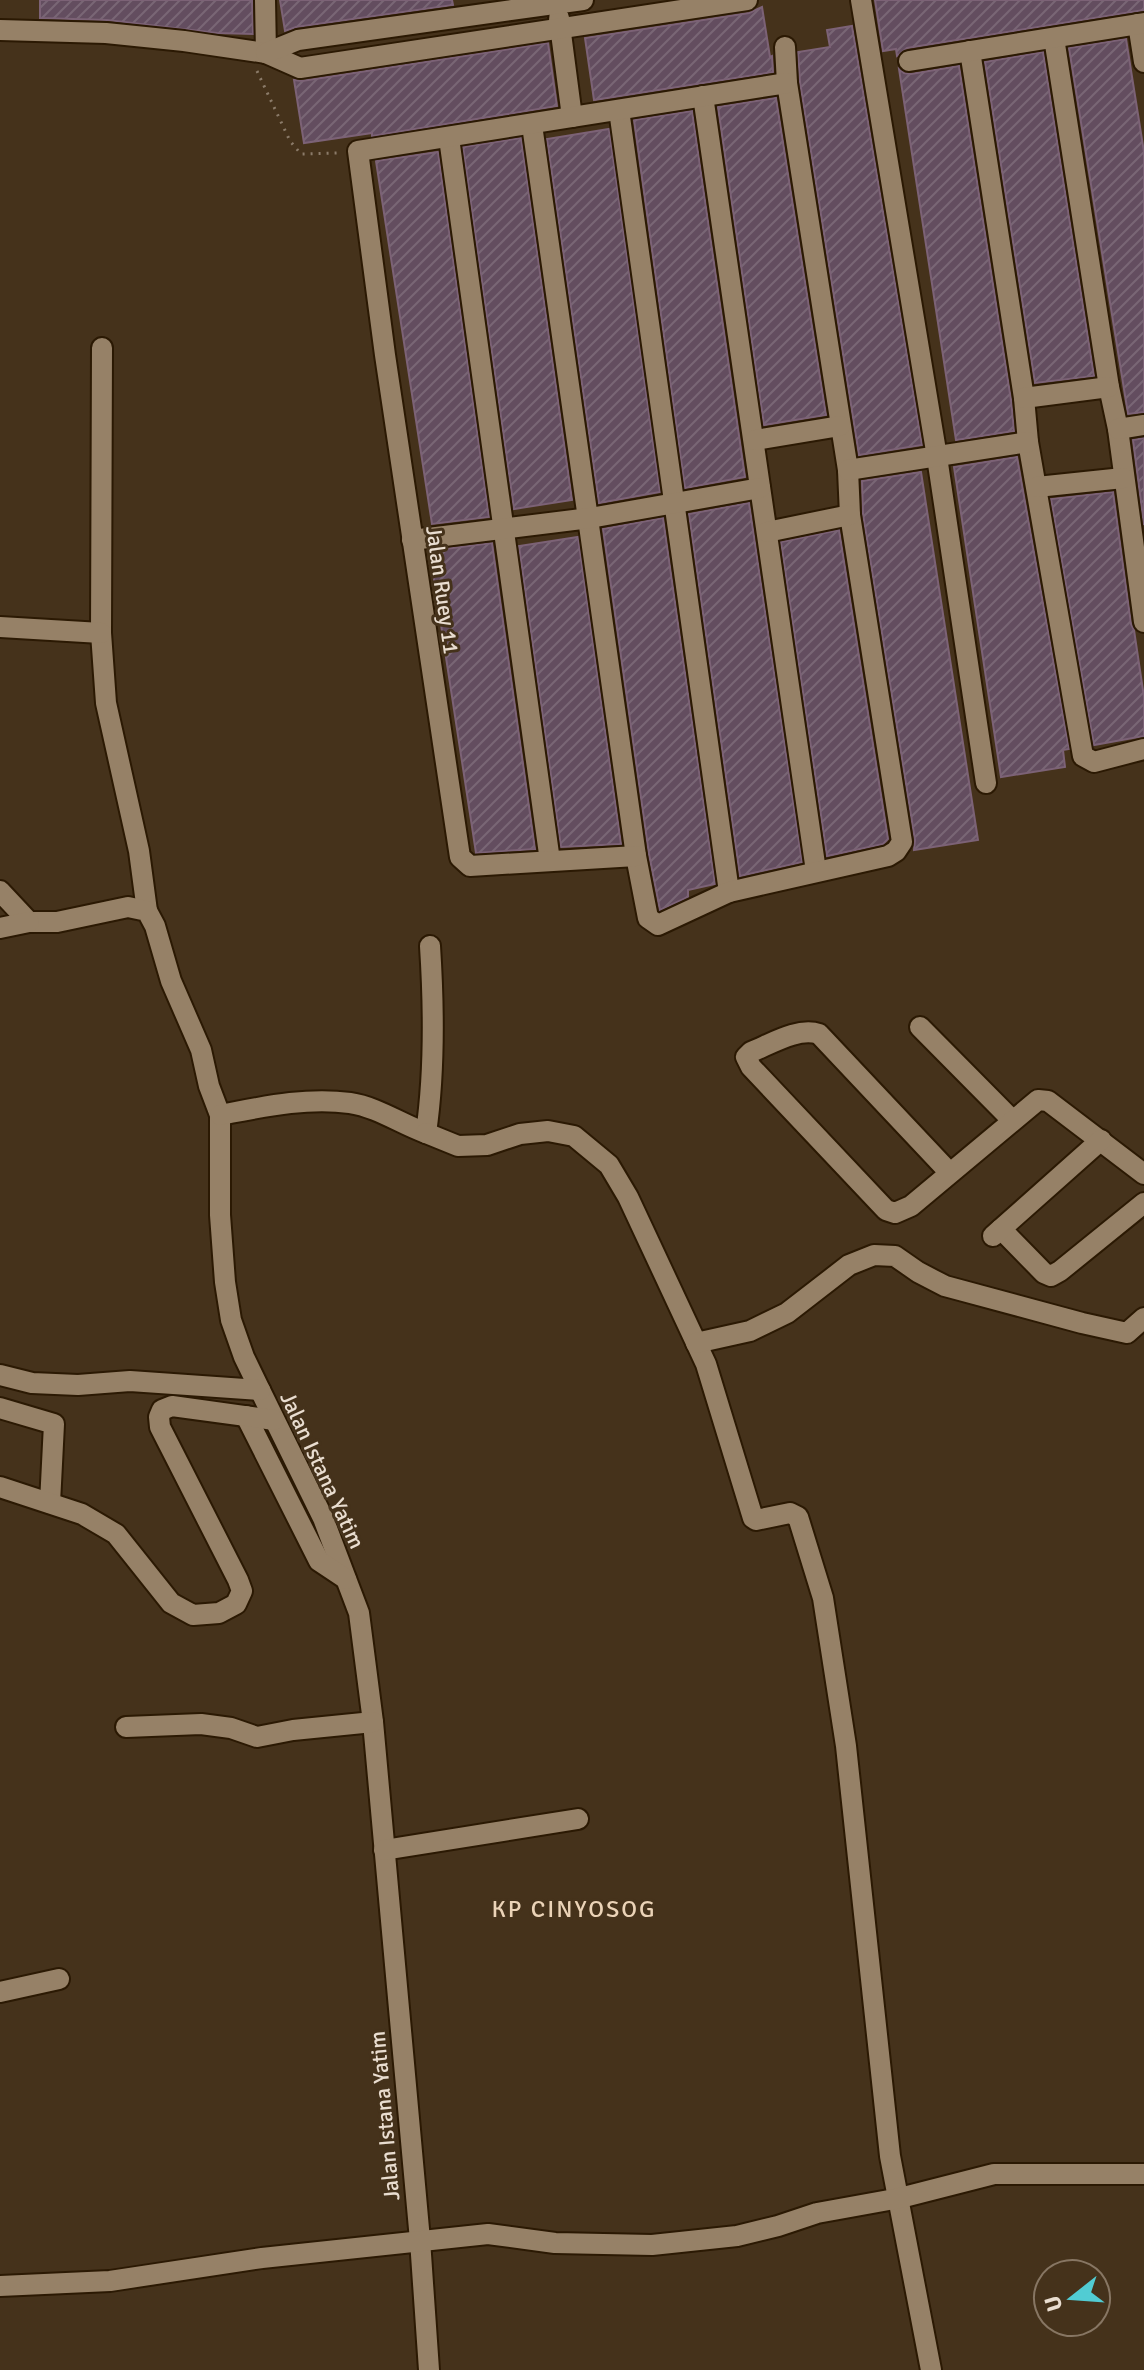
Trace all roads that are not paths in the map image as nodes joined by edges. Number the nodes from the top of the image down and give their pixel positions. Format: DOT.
graph roads {
  1 [pos="265,0"];
  2 [pos="583,0"];
  3 [pos="747,0"];
  4 [pos="861,0"];
  5 [pos="558,4"];
  6 [pos="1141,23"];
  7 [pos="560,29"];
  8 [pos="0,30"];
  9 [pos="1054,38"];
  10 [pos="785,47"];
  11 [pos="970,51"];
  12 [pos="256,52"];
  13 [pos="909,61"];
  14 [pos="1144,62"];
  15 [pos="787,83"];
  16 [pos="703,96"];
  17 [pos="619,110"];
  18 [pos="572,117"];
  19 [pos="532,125"];
  20 [pos="449,138"];
  21 [pos="102,348"];
  22 [pos="1109,387"];
  23 [pos="1024,398"];
  24 [pos="1144,425"];
  25 [pos="840,426"];
  26 [pos="1118,429"];
  27 [pos="755,440"];
  28 [pos="1028,442"];
  29 [pos="937,457"];
  30 [pos="848,470"];
  31 [pos="1123,478"];
  32 [pos="1037,487"];
  33 [pos="760,488"];
  34 [pos="675,504"];
  35 [pos="850,515"];
  36 [pos="590,518"];
  37 [pos="505,527"];
  38 [pos="767,532"];
  39 [pos="412,540"];
  40 [pos="1144,622"];
  41 [pos="0,627"];
  42 [pos="101,633"];
  43 [pos="1144,749"];
  44 [pos="986,783"];
  45 [pos="636,856"];
  46 [pos="550,861"];
  47 [pos="816,871"];
  48 [pos="0,891"];
  49 [pos="729,892"];
  50 [pos="147,911"];
  51 [pos="29,922"];
  52 [pos="0,928"];
  53 [pos="430,946"];
  54 [pos="920,1027"];
  55 [pos="220,1115"];
  56 [pos="1012,1120"];
  57 [pos="426,1133"];
  58 [pos="1101,1140"];
  59 [pos="949,1172"];
  60 [pos="1144,1174"];
  61 [pos="1144,1203"];
  62 [pos="1136,1330"];
  63 [pos="696,1343"];
  64 [pos="0,1375"];
  65 [pos="260,1390"];
  66 [pos="0,1408"];
  67 [pos="246,1416"];
  68 [pos="274,1420"];
  69 [pos="0,1487"];
  70 [pos="50,1503"];
  71 [pos="346,1579"];
  72 [pos="373,1722"];
  73 [pos="126,1727"];
  74 [pos="578,1819"];
  75 [pos="384,1850"];
  76 [pos="59,1979"];
  77 [pos="0,1992"];
  78 [pos="1144,2174"];
  79 [pos="900,2198"];
  80 [pos="420,2240"];
  81 [pos="0,2286"];
  82 [pos="429,2370"];
  83 [pos="931,2370"];
  1 -- 12 [label="street"];
  2 -- 5 [label="street"];
  3 -- 7 [label="street"];
  4 -- 29 [label="street"];
  5 -- 7 [label="street"];
  5 -- 12 [label="street"];
  6 -- 9 [label="street"];
  6 -- 14 [label="street"];
  7 -- 12 [label="street"];
  7 -- 18 [label="street"];
  8 -- 12 [label="street"];
  9 -- 11 [label="street"];
  9 -- 22 [label="street"];
  10 -- 15 [label="street"];
  11 -- 13 [label="street"];
  11 -- 23 [label="street"];
  15 -- 16 [label="street"];
  15 -- 25 [label="street"];
  16 -- 17 [label="street"];
  16 -- 27 [label="street"];
  17 -- 18 [label="street"];
  17 -- 34 [label="street"];
  18 -- 19 [label="street"];
  19 -- 20 [label="street"];
  19 -- 36 [label="street"];
  20 -- 37 [label="street"];
  20 -- 39 [label="street, Jalan Ruey 11"];
  21 -- 42 [label="street, Jalan Istana Yatim"];
  22 -- 23 [label="street"];
  22 -- 26 [label="street"];
  23 -- 28 [label="street"];
  24 -- 26 [label="street"];
  25 -- 27 [label="street"];
  25 -- 30 [label="street"];
  26 -- 31 [label="street"];
  27 -- 33 [label="street"];
  28 -- 29 [label="street"];
  28 -- 32 [label="street"];
  29 -- 30 [label="street"];
  29 -- 44 [label="street"];
  30 -- 35 [label="street"];
  31 -- 32 [label="street"];
  31 -- 40 [label="street"];
  32 -- 43 [label="street"];
  33 -- 34 [label="street"];
  33 -- 38 [label="street"];
  34 -- 36 [label="street"];
  34 -- 49 [label="street"];
  35 -- 38 [label="street"];
  35 -- 47 [label="street"];
  36 -- 37 [label="street"];
  36 -- 45 [label="street"];
  37 -- 39 [label="street"];
  37 -- 46 [label="street"];
  38 -- 47 [label="street"];
  39 -- 46 [label="street, Jalan Ruey 11"];
  41 -- 42 [label="street"];
  42 -- 50 [label="street, Jalan Istana Yatim"];
  45 -- 46 [label="street, Jalan Ruey 11"];
  45 -- 49 [label="street"];
  47 -- 49 [label="street"];
  48 -- 51 [label="street"];
  50 -- 51 [label="street"];
  50 -- 55 [label="street, Jalan Istana Yatim"];
  51 -- 52 [label="street"];
  53 -- 57 [label="street"];
  54 -- 56 [label="street"];
  55 -- 57 [label="street"];
  55 -- 65 [label="street, Jalan Istana Yatim"];
  56 -- 58 [label="street"];
  56 -- 59 [label="street"];
  57 -- 63 [label="street"];
  58 -- 60 [label="street"];
  58 -- 61 [label="street"];
  59 -- 59 [label="street"];
  62 -- 63 [label="street"];
  63 -- 79 [label="street"];
  64 -- 65 [label="street"];
  65 -- 68 [label="street, Jalan Istana Yatim"];
  66 -- 70 [label="street"];
  67 -- 68 [label="street"];
  67 -- 70 [label="street"];
  67 -- 71 [label="street"];
  68 -- 71 [label="street, Jalan Istana Yatim"];
  69 -- 70 [label="street"];
  71 -- 72 [label="street, Jalan Istana Yatim"];
  72 -- 73 [label="street"];
  72 -- 75 [label="street, Jalan Istana Yatim"];
  74 -- 75 [label="street"];
  75 -- 80 [label="street, Jalan Istana Yatim"];
  76 -- 77 [label="street"];
  78 -- 79 [label="street"];
  79 -- 80 [label="street"];
  79 -- 83 [label="street"];
  80 -- 81 [label="street"];
  80 -- 82 [label="street, Jalan Istana Yatim"];
}
